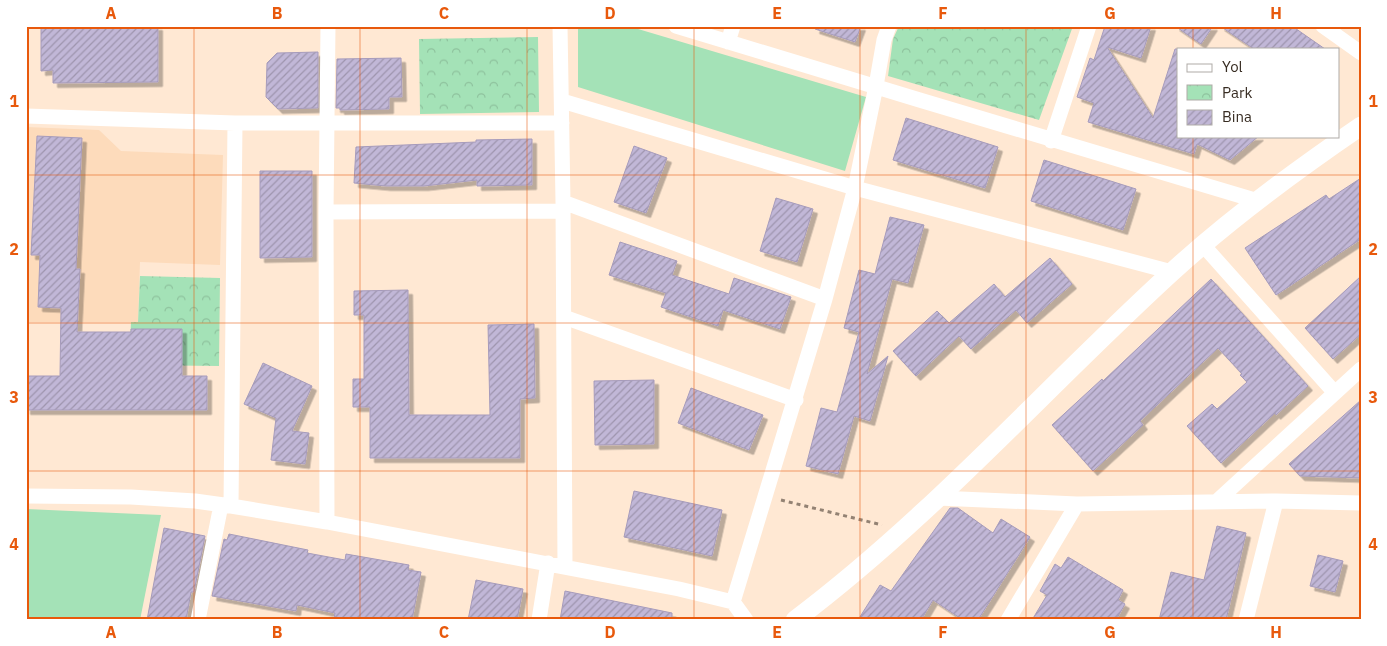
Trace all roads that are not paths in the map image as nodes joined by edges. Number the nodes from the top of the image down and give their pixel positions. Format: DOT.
graph roads {
  1 [pos="328,26"];
  2 [pos="560,26"];
  3 [pos="676,26"];
  4 [pos="733,26"];
  5 [pos="889,26"];
  6 [pos="1089,26"];
  7 [pos="1323,26"];
  8 [pos="728,42"];
  9 [pos="1360,51"];
  10 [pos="876,86"];
  11 [pos="562,101"];
  12 [pos="26,116"];
  13 [pos="235,123"];
  14 [pos="562,123"];
  15 [pos="327,124"];
  16 [pos="1361,126"];
  17 [pos="1051,141"];
  18 [pos="854,188"];
  19 [pos="1258,201"];
  20 [pos="563,206"];
  21 [pos="326,212"];
  22 [pos="1203,245"];
  23 [pos="1172,272"];
  24 [pos="825,299"];
  25 [pos="564,317"];
  26 [pos="1361,369"];
  27 [pos="1335,393"];
  28 [pos="796,400"];
  29 [pos="26,496"];
  30 [pos="938,498"];
  31 [pos="1276,501"];
  32 [pos="1216,502"];
  33 [pos="1361,503"];
  34 [pos="1077,504"];
  35 [pos="226,505"];
  36 [pos="327,522"];
  37 [pos="548,563"];
  38 [pos="565,566"];
  39 [pos="733,602"];
  40 [pos="198,620"];
  41 [pos="538,620"];
  42 [pos="746,620"];
  43 [pos="795,620"];
  44 [pos="1008,620"];
  45 [pos="1246,620"];
  1 -- 15 [label="street"];
  2 -- 11 [label="street"];
  3 -- 8 [label="street"];
  4 -- 8 [label="street"];
  5 -- 10 [label="street"];
  6 -- 17 [label="street"];
  7 -- 9 [label="street"];
  8 -- 10 [label="street"];
  10 -- 17 [label="street"];
  10 -- 18 [label="street"];
  11 -- 14 [label="street"];
  11 -- 18 [label="street"];
  12 -- 13 [label="street"];
  13 -- 15 [label="street"];
  13 -- 35 [label="street"];
  14 -- 15 [label="street"];
  14 -- 20 [label="street"];
  15 -- 21 [label="street"];
  16 -- 19 [label="street"];
  17 -- 19 [label="street"];
  18 -- 23 [label="street"];
  18 -- 24 [label="street"];
  19 -- 22 [label="street"];
  20 -- 21 [label="street"];
  20 -- 24 [label="street"];
  20 -- 25 [label="street"];
  21 -- 36 [label="street"];
  22 -- 23 [label="street"];
  22 -- 27 [label="street"];
  23 -- 30 [label="street"];
  24 -- 28 [label="street"];
  25 -- 28 [label="street"];
  25 -- 38 [label="street"];
  26 -- 27 [label="street"];
  27 -- 32 [label="street"];
  28 -- 39 [label="street"];
  29 -- 35 [label="street"];
  30 -- 34 [label="street"];
  30 -- 43 [label="street"];
  31 -- 32 [label="street"];
  31 -- 33 [label="street"];
  31 -- 45 [label="street"];
  32 -- 34 [label="street"];
  34 -- 44 [label="street"];
  35 -- 36 [label="street"];
  35 -- 40 [label="street"];
  36 -- 37 [label="street"];
  37 -- 38 [label="street"];
  37 -- 41 [label="street"];
  38 -- 39 [label="street"];
  39 -- 42 [label="street"];
}
